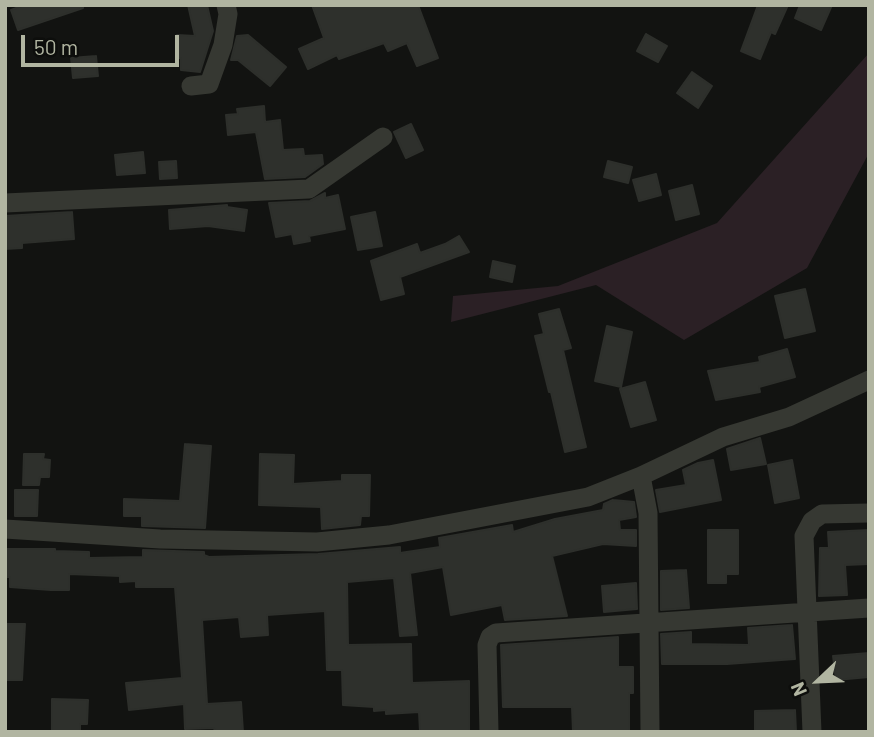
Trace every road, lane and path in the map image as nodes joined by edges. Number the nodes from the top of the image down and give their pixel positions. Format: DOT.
graph roads {
  1 [pos="226,5"];
  2 [pos="191,86"];
  3 [pos="383,137"];
  4 [pos="5,204"];
  5 [pos="869,380"];
  6 [pos="641,476"];
  7 [pos="869,513"];
  8 [pos="5,529"];
  9 [pos="869,608"];
  10 [pos="806,611"];
  11 [pos="648,623"];
  12 [pos="489,732"];
  13 [pos="650,732"];
  14 [pos="812,732"];
  1 -- 2 [label="street"];
  3 -- 4 [label="street"];
  5 -- 6 [label="street"];
  6 -- 8 [label="street"];
  6 -- 11 [label="street"];
  7 -- 10 [label="street"];
  9 -- 10 [label="street"];
  10 -- 11 [label="street"];
  10 -- 14 [label="street"];
  11 -- 12 [label="street"];
  11 -- 13 [label="street"];
}
